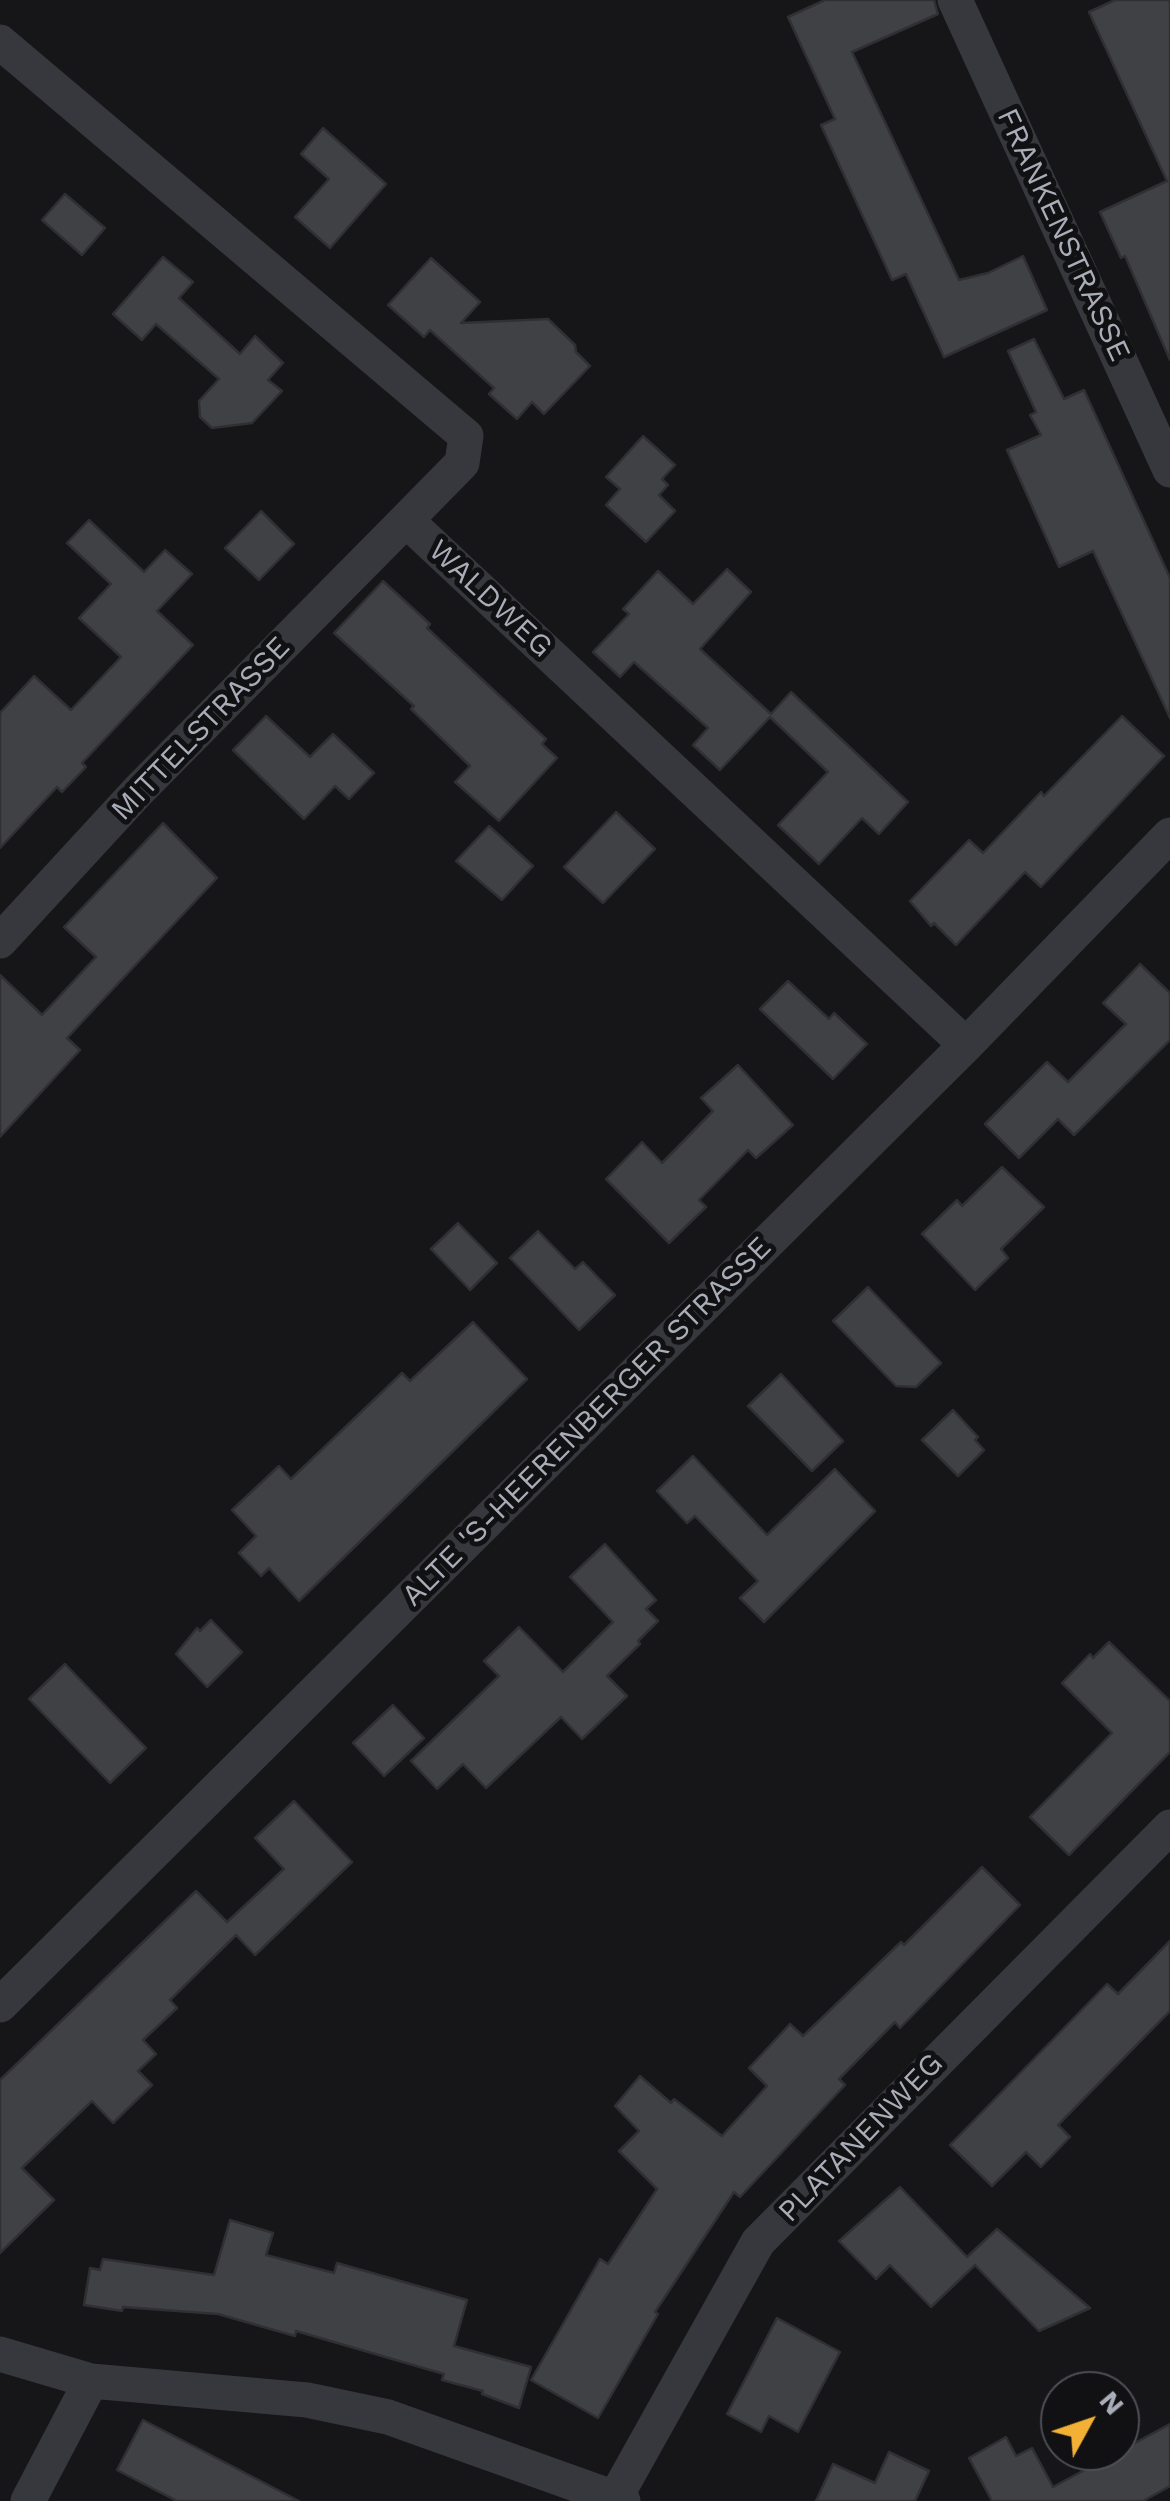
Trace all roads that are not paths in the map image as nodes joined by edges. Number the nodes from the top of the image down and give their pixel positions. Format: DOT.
graph roads {
  1 [pos="955,0"];
  2 [pos="0,42"];
  3 [pos="1170,470"];
  4 [pos="406,520"];
  5 [pos="1170,835"];
  6 [pos="0,941"];
  7 [pos="966,1045"];
  8 [pos="1170,1826"];
  9 [pos="0,2005"];
  10 [pos="0,2354"];
  11 [pos="91,2381"];
  12 [pos="619,2499"];
  13 [pos="28,2501"];
  1 -- 3 [label="street, FRANKENSTRASSE"];
  2 -- 4 [label="street, WALDWEG"];
  4 -- 6 [label="street, MITTELSTRASSE"];
  4 -- 7 [label="street, WALDWEG"];
  5 -- 7 [label="street, ALTE 'S-HEERENBERGER STRASSE"];
  7 -- 9 [label="street, ALTE 'S-HEERENBERGER STRASSE"];
  8 -- 12 [label="street, PLATANENWEG"];
  10 -- 11 [label="street"];
  11 -- 12 [label="street"];
  11 -- 13 [label="street"];
}
